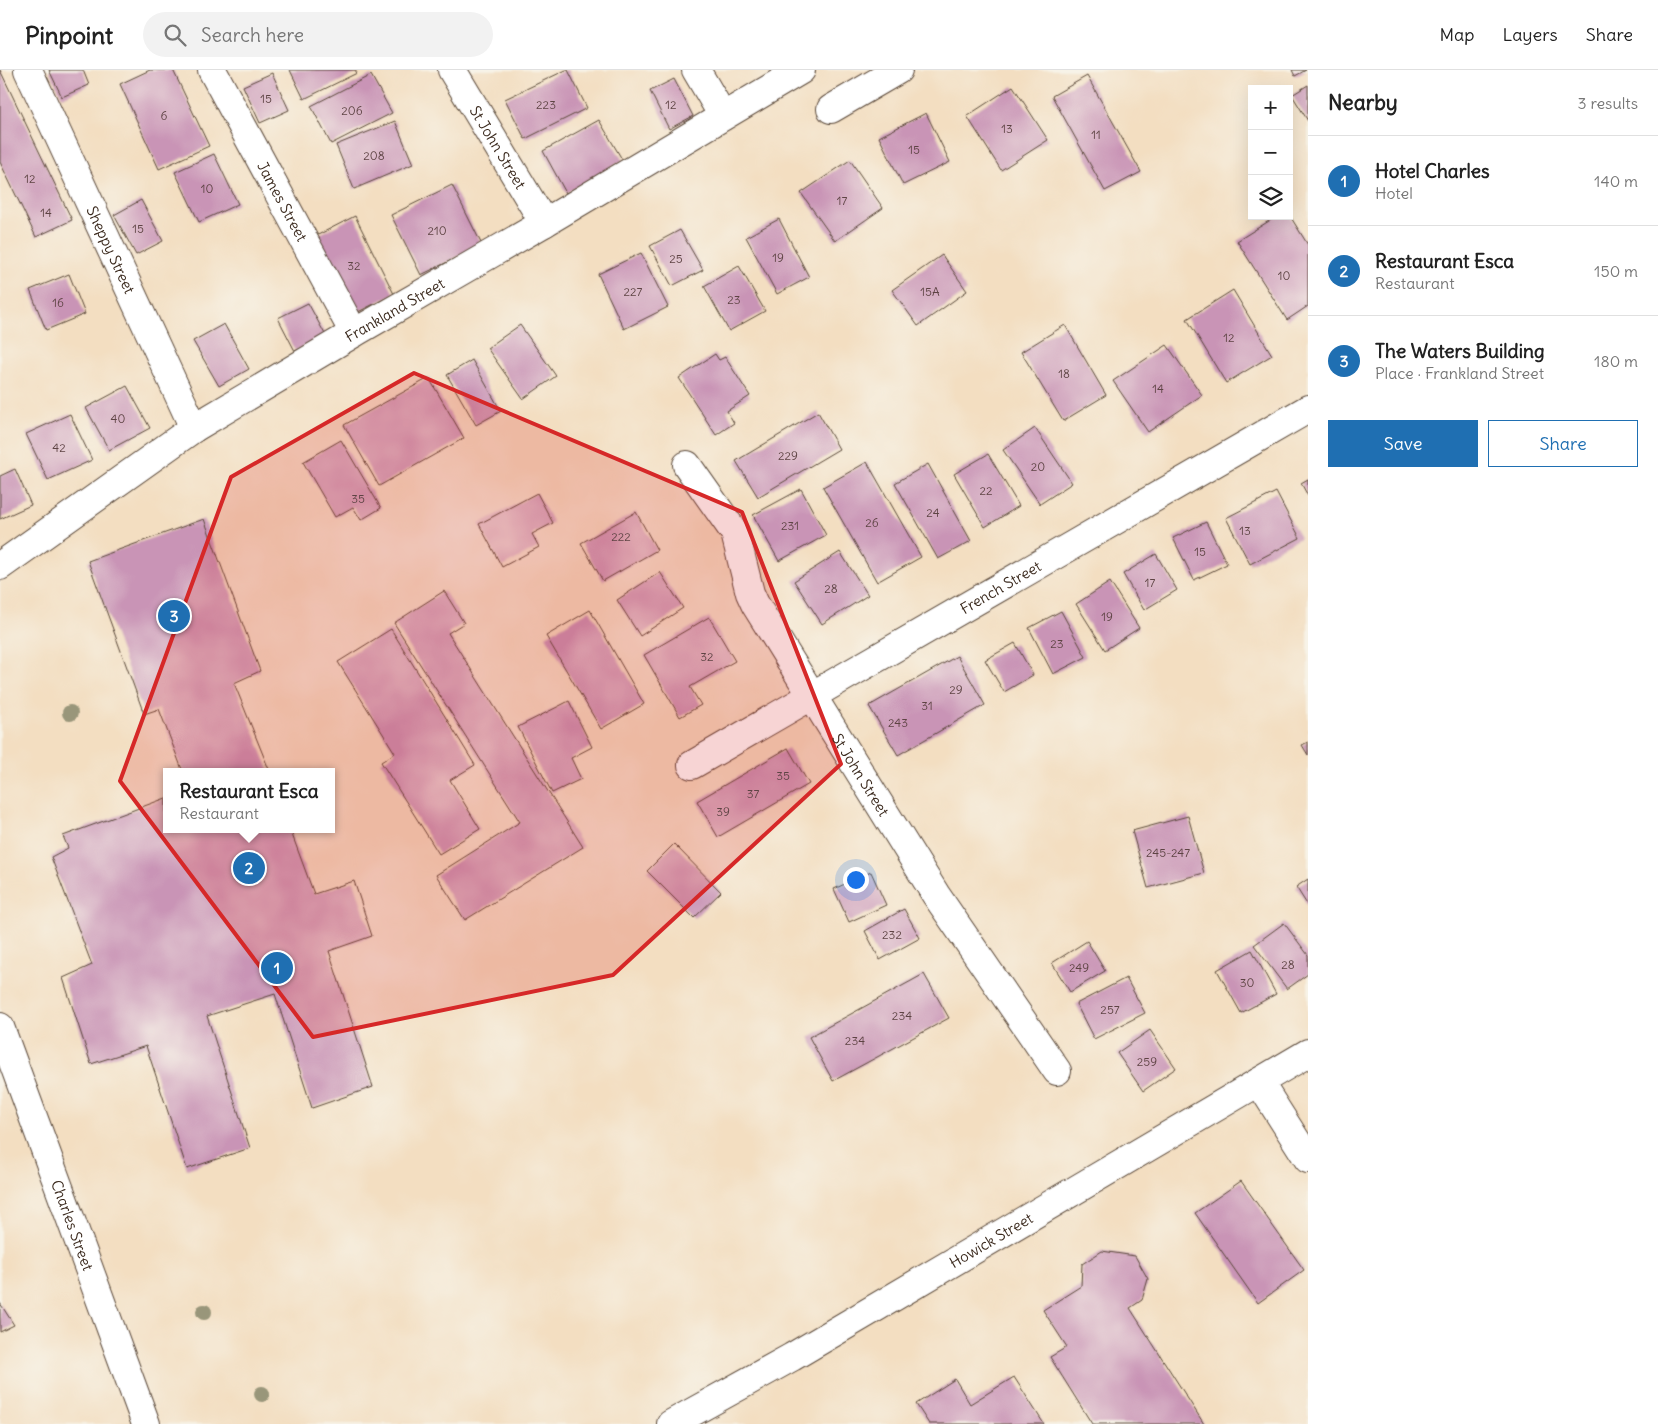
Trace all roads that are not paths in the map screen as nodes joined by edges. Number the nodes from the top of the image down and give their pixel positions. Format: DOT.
graph roads {
  1 [pos="28,70"];
  2 [pos="212,70"];
  3 [pos="452,70"];
  4 [pos="696,70"];
  5 [pos="801,70"];
  6 [pos="898,70"];
  7 [pos="831,109"];
  8 [pos="723,116"];
  9 [pos="544,223"];
  10 [pos="354,332"];
  11 [pos="1308,409"];
  12 [pos="194,428"];
  13 [pos="688,465"];
  14 [pos="0,566"];
  15 [pos="811,696"];
  16 [pos="692,765"];
  17 [pos="0,1026"];
  18 [pos="1308,1053"];
  19 [pos="1058,1071"];
  20 [pos="1259,1082"];
  21 [pos="1308,1159"];
  22 [pos="146,1424"];
  23 [pos="671,1424"];
  1 -- 12 [label="street, Sheppy Street"];
  2 -- 10 [label="street, James Street"];
  3 -- 9 [label="street, St John Street"];
  4 -- 8 [label="street"];
  5 -- 8 [label="street, Frankland Street"];
  6 -- 7 [label="street"];
  8 -- 9 [label="street, Frankland Street"];
  9 -- 10 [label="street, Frankland Street"];
  10 -- 12 [label="street, Frankland Street"];
  11 -- 15 [label="street, French Street"];
  12 -- 14 [label="street, Frankland Street"];
  13 -- 15 [label="street, St John Street"];
  15 -- 16 [label="street, French Street"];
  15 -- 19 [label="street, St John Street"];
  17 -- 22 [label="street, Charles Street"];
  18 -- 20 [label="street, Howick Street"];
  20 -- 21 [label="street"];
  20 -- 23 [label="street, Howick Street"];
}
